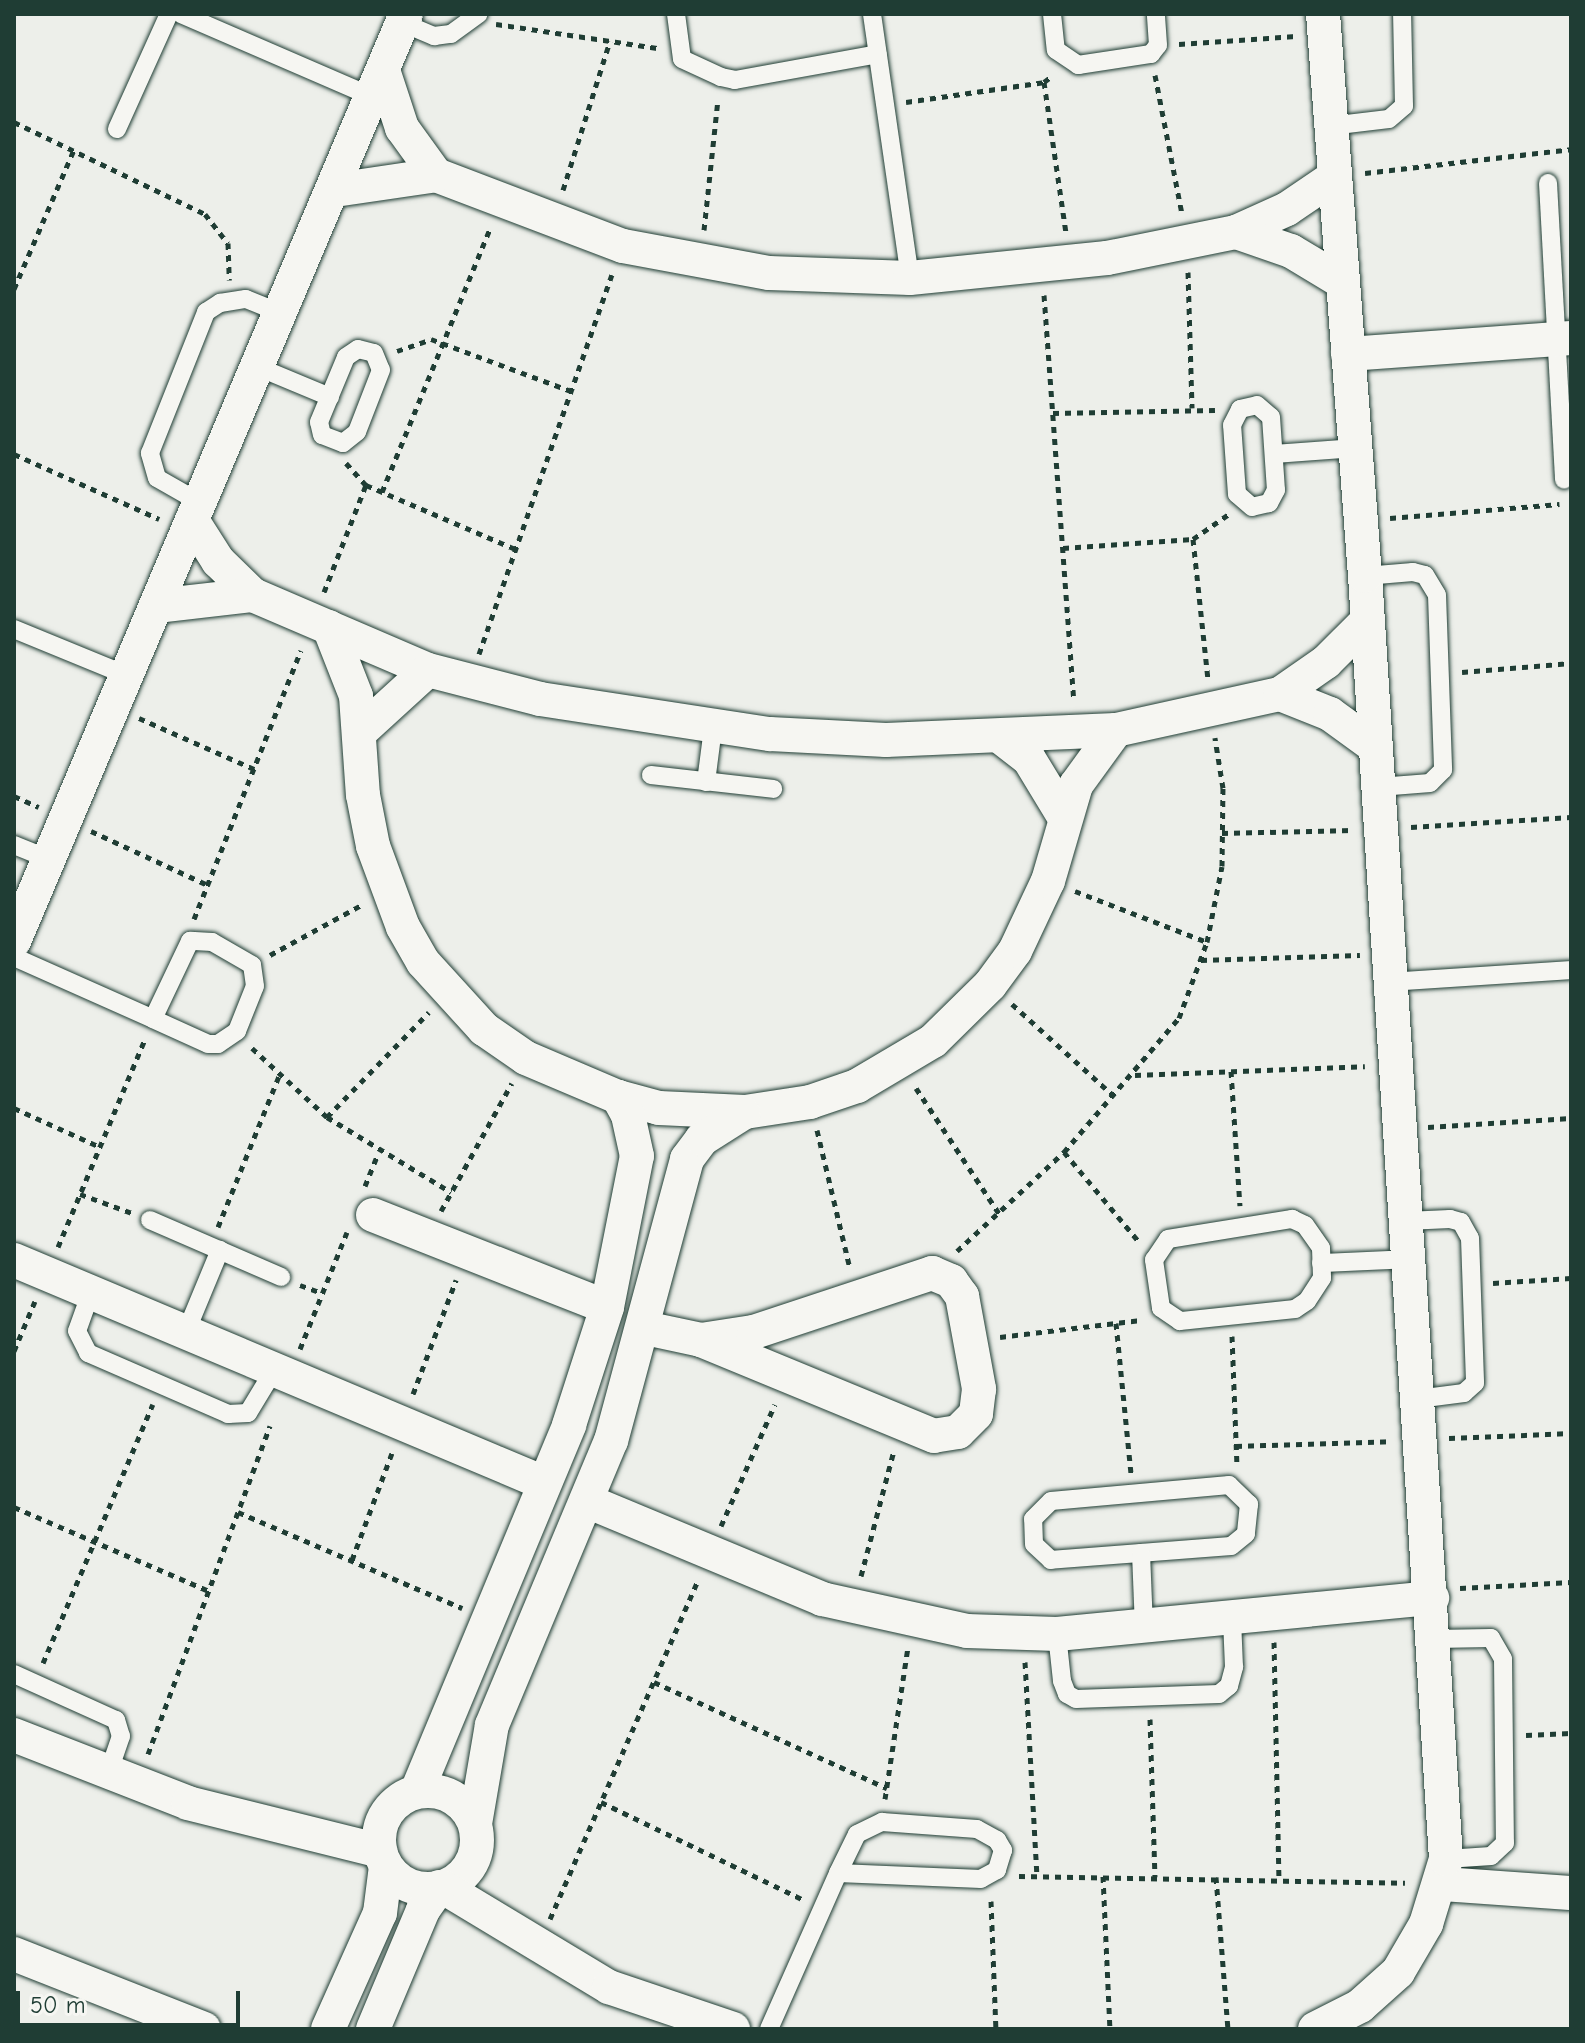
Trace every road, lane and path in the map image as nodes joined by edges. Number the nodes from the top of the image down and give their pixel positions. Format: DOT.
graph roads {
  1 [pos="169,14"];
  2 [pos="181,14"];
  3 [pos="676,14"];
  4 [pos="872,14"];
  5 [pos="1052,14"];
  6 [pos="1156,14"];
  7 [pos="1402,14"];
  8 [pos="477,17"];
  9 [pos="404,18"];
  10 [pos="1324,24"];
  11 [pos="610,41"];
  12 [pos="1154,50"];
  13 [pos="678,51"];
  14 [pos="878,54"];
  15 [pos="1064,60"];
  16 [pos="721,77"];
  17 [pos="1044,82"];
  18 [pos="378,85"];
  19 [pos="885,105"];
  20 [pos="14,122"];
  21 [pos="1330,126"];
  22 [pos="117,129"];
  23 [pos="1571,149"];
  24 [pos="74,150"];
  25 [pos="436,175"];
  26 [pos="1334,177"];
  27 [pos="1548,183"];
  28 [pos="335,190"];
  29 [pos="501,203"];
  30 [pos="553,221"];
  31 [pos="1236,232"];
  32 [pos="1188,243"];
  33 [pos="623,246"];
  34 [pos="700,262"];
  35 [pos="1056,266"];
  36 [pos="910,278"];
  37 [pos="1341,281"];
  38 [pos="14,289"];
  39 [pos="230,300"];
  40 [pos="281,313"];
  41 [pos="1565,338"];
  42 [pos="443,344"];
  43 [pos="1348,354"];
  44 [pos="381,364"];
  45 [pos="258,367"];
  46 [pos="571,391"];
  47 [pos="330,397"];
  48 [pos="1192,408"];
  49 [pos="1053,413"];
  50 [pos="1233,419"];
  51 [pos="1356,448"];
  52 [pos="14,454"];
  53 [pos="1274,454"];
  54 [pos="1564,480"];
  55 [pos="382,492"];
  56 [pos="1241,500"];
  57 [pos="1571,503"];
  58 [pos="193,518"];
  59 [pos="1361,521"];
  60 [pos="1193,539"];
  61 [pos="1063,548"];
  62 [pos="515,549"];
  63 [pos="1365,576"];
  64 [pos="253,595"];
  65 [pos="156,606"];
  66 [pos="1366,622"];
  67 [pos="321,624"];
  68 [pos="14,629"];
  69 [pos="1571,663"];
  70 [pos="428,670"];
  71 [pos="1441,674"];
  72 [pos="126,675"];
  73 [pos="469,681"];
  74 [pos="1280,694"];
  75 [pos="113,707"];
  76 [pos="1211,712"];
  77 [pos="713,728"];
  78 [pos="1116,730"];
  79 [pos="359,733"];
  80 [pos="1077,733"];
  81 [pos="1002,738"];
  82 [pos="1374,746"];
  83 [pos="254,769"];
  84 [pos="651,775"];
  85 [pos="706,782"];
  86 [pos="1379,787"];
  87 [pos="773,789"];
  88 [pos="14,796"];
  89 [pos="1063,815"];
  90 [pos="65,819"];
  91 [pos="14,845"];
  92 [pos="49,859"];
  93 [pos="1048,881"];
  94 [pos="208,885"];
  95 [pos="387,891"];
  96 [pos="14,941"];
  97 [pos="1207,942"];
  98 [pos="183,949"];
  99 [pos="14,957"];
  100 [pos="1201,960"];
  101 [pos="252,965"];
  102 [pos="1389,968"];
  103 [pos="1571,970"];
  104 [pos="990,985"];
  105 [pos="447,993"];
  106 [pos="153,1019"];
  107 [pos="237,1031"];
  108 [pos="526,1058"];
  109 [pos="900,1063"];
  110 [pos="1395,1064"];
  111 [pos="1231,1071"];
  112 [pos="1134,1075"];
  113 [pos="279,1076"];
  114 [pos="618,1097"];
  115 [pos="1115,1097"];
  116 [pos="810,1102"];
  117 [pos="14,1108"];
  118 [pos="745,1112"];
  119 [pos="327,1117"];
  120 [pos="1571,1118"];
  121 [pos="1399,1128"];
  122 [pos="100,1147"];
  123 [pos="1064,1152"];
  124 [pos="378,1153"];
  125 [pos="451,1192"];
  126 [pos="80,1194"];
  127 [pos="362,1211"];
  128 [pos="1000,1215"];
  129 [pos="150,1220"];
  130 [pos="1406,1221"];
  131 [pos="1242,1226"];
  132 [pos="426,1236"];
  133 [pos="215,1248"];
  134 [pos="1408,1259"];
  135 [pos="14,1260"];
  136 [pos="1154,1260"];
  137 [pos="1321,1263"];
  138 [pos="932,1273"];
  139 [pos="47,1274"];
  140 [pos="281,1277"];
  141 [pos="1571,1278"];
  142 [pos="1472,1285"];
  143 [pos="91,1292"];
  144 [pos="857,1295"];
  145 [pos="607,1307"];
  146 [pos="1231,1315"];
  147 [pos="1169,1316"];
  148 [pos="1116,1323"];
  149 [pos="645,1328"];
  150 [pos="186,1332"];
  151 [pos="701,1340"];
  152 [pos="972,1340"];
  153 [pos="14,1351"];
  154 [pos="281,1373"];
  155 [pos="787,1377"];
  156 [pos="161,1385"];
  157 [pos="1417,1399"];
  158 [pos="900,1426"];
  159 [pos="544,1483"];
  160 [pos="1238,1489"];
  161 [pos="1133,1494"];
  162 [pos="587,1501"];
  163 [pos="14,1507"];
  164 [pos="238,1512"];
  165 [pos="94,1542"];
  166 [pos="710,1552"];
  167 [pos="1141,1553"];
  168 [pos="1571,1582"];
  169 [pos="209,1591"];
  170 [pos="1431,1594"];
  171 [pos="853,1609"];
  172 [pos="1273,1617"];
  173 [pos="489,1619"];
  174 [pos="1232,1620"];
  175 [pos="911,1622"];
  176 [pos="1144,1627"];
  177 [pos="1040,1634"];
  178 [pos="1434,1639"];
  179 [pos="14,1674"];
  180 [pos="654,1682"];
  181 [pos="35,1683"];
  182 [pos="1150,1698"];
  183 [pos="1571,1733"];
  184 [pos="14,1735"];
  185 [pos="1505,1736"];
  186 [pos="122,1780"];
  187 [pos="887,1788"];
  188 [pos="417,1791"];
  189 [pos="601,1802"];
  190 [pos="882,1822"];
  191 [pos="475,1824"];
  192 [pos="383,1858"];
  193 [pos="1444,1872"];
  194 [pos="838,1873"];
  195 [pos="990,1876"];
  196 [pos="1037,1876"];
  197 [pos="1103,1876"];
  198 [pos="1155,1877"];
  199 [pos="1216,1877"];
  200 [pos="1279,1877"];
  201 [pos="441,1887"];
  202 [pos="1571,1893"];
  203 [pos="822,1909"];
  204 [pos="539,1945"];
  205 [pos="14,1954"];
  206 [pos="204,2029"];
  207 [pos="328,2029"];
  208 [pos="373,2029"];
  209 [pos="733,2029"];
  210 [pos="769,2029"];
  211 [pos="996,2029"];
  212 [pos="1110,2029"];
  213 [pos="1228,2029"];
  214 [pos="1315,2029"];
  1 -- 22 [label="lane"];
  2 -- 18 [label="lane"];
  3 -- 13 [label="lane"];
  4 -- 14 [label="lane"];
  5 -- 15 [label="lane"];
  6 -- 12 [label="lane"];
  7 -- 21 [label="lane"];
  8 -- 9 [label="lane"];
  8 -- 11 [label="path"];
  9 -- 18 [label="street"];
  10 -- 12 [label="path"];
  10 -- 21 [label="street"];
  11 -- 13 [label="path"];
  11 -- 30 [label="path"];
  12 -- 15 [label="lane"];
  12 -- 32 [label="path"];
  13 -- 16 [label="lane"];
  14 -- 16 [label="lane"];
  14 -- 19 [label="lane"];
  15 -- 17 [label="path"];
  16 -- 34 [label="path"];
  17 -- 19 [label="path"];
  17 -- 35 [label="path"];
  18 -- 25 [label="street"];
  18 -- 28 [label="street"];
  19 -- 36 [label="lane"];
  20 -- 24 [label="path"];
  21 -- 26 [label="street"];
  23 -- 26 [label="path"];
  24 -- 38 [label="path"];
  24 -- 39 [label="path"];
  25 -- 28 [label="street"];
  25 -- 29 [label="street"];
  26 -- 31 [label="street"];
  26 -- 37 [label="street"];
  27 -- 41 [label="lane"];
  28 -- 40 [label="street"];
  29 -- 30 [label="street"];
  29 -- 42 [label="path"];
  30 -- 33 [label="street"];
  31 -- 32 [label="street"];
  31 -- 37 [label="street"];
  32 -- 35 [label="street"];
  32 -- 48 [label="path"];
  33 -- 34 [label="street"];
  33 -- 46 [label="path"];
  34 -- 36 [label="street"];
  35 -- 36 [label="street"];
  35 -- 49 [label="path"];
  37 -- 43 [label="street"];
  39 -- 40 [label="lane"];
  39 -- 58 [label="lane"];
  40 -- 45 [label="street"];
  41 -- 43 [label="street"];
  41 -- 54 [label="lane"];
  42 -- 44 [label="path"];
  42 -- 46 [label="path"];
  42 -- 55 [label="path"];
  43 -- 51 [label="street"];
  44 -- 47 [label="lane"];
  44 -- 47 [label="lane"];
  45 -- 47 [label="lane"];
  45 -- 58 [label="street"];
  46 -- 62 [label="path"];
  48 -- 49 [label="path"];
  48 -- 50 [label="path"];
  49 -- 61 [label="path"];
  50 -- 53 [label="lane"];
  50 -- 56 [label="lane"];
  51 -- 53 [label="lane"];
  51 -- 59 [label="street"];
  52 -- 58 [label="path"];
  53 -- 56 [label="lane"];
  55 -- 62 [label="path"];
  55 -- 67 [label="path"];
  56 -- 60 [label="path"];
  57 -- 59 [label="path"];
  58 -- 64 [label="street"];
  58 -- 65 [label="street"];
  59 -- 63 [label="street"];
  60 -- 61 [label="path"];
  60 -- 76 [label="path"];
  61 -- 80 [label="path"];
  62 -- 73 [label="path"];
  63 -- 66 [label="street"];
  63 -- 71 [label="lane"];
  64 -- 65 [label="street"];
  64 -- 67 [label="street"];
  65 -- 72 [label="street"];
  66 -- 74 [label="street"];
  66 -- 82 [label="street"];
  67 -- 70 [label="street"];
  67 -- 79 [label="street"];
  67 -- 83 [label="path"];
  68 -- 72 [label="lane"];
  69 -- 71 [label="path"];
  70 -- 73 [label="street"];
  70 -- 79 [label="street"];
  71 -- 86 [label="lane"];
  72 -- 75 [label="street"];
  73 -- 77 [label="street"];
  74 -- 76 [label="street"];
  74 -- 82 [label="street"];
  75 -- 83 [label="path"];
  75 -- 90 [label="street"];
  76 -- 78 [label="street"];
  76 -- 97 [label="path"];
  77 -- 81 [label="street"];
  77 -- 85 [label="lane"];
  78 -- 80 [label="street"];
  78 -- 89 [label="street"];
  79 -- 95 [label="street"];
  80 -- 81 [label="street"];
  81 -- 89 [label="street"];
  82 -- 86 [label="street"];
  83 -- 94 [label="path"];
  84 -- 85 [label="lane"];
  85 -- 87 [label="lane"];
  86 -- 102 [label="street"];
  88 -- 90 [label="path"];
  89 -- 93 [label="street"];
  90 -- 92 [label="street"];
  90 -- 94 [label="path"];
  91 -- 92 [label="lane"];
  92 -- 96 [label="street"];
  93 -- 97 [label="path"];
  93 -- 104 [label="street"];
  94 -- 98 [label="path"];
  95 -- 101 [label="path"];
  95 -- 105 [label="street"];
  97 -- 100 [label="path"];
  98 -- 101 [label="lane"];
  98 -- 106 [label="lane"];
  99 -- 106 [label="lane"];
  100 -- 102 [label="path"];
  100 -- 112 [label="path"];
  101 -- 107 [label="lane"];
  102 -- 103 [label="lane"];
  102 -- 110 [label="street"];
  104 -- 109 [label="street"];
  104 -- 115 [label="path"];
  105 -- 108 [label="street"];
  105 -- 119 [label="path"];
  106 -- 107 [label="lane"];
  106 -- 122 [label="path"];
  107 -- 113 [label="path"];
  108 -- 114 [label="street"];
  108 -- 125 [label="path"];
  109 -- 116 [label="street"];
  109 -- 128 [label="path"];
  110 -- 111 [label="path"];
  110 -- 121 [label="street"];
  111 -- 112 [label="path"];
  111 -- 131 [label="path"];
  112 -- 115 [label="path"];
  113 -- 119 [label="path"];
  113 -- 133 [label="path"];
  114 -- 118 [label="street"];
  114 -- 145 [label="street"];
  115 -- 123 [label="path"];
  116 -- 118 [label="street"];
  116 -- 144 [label="path"];
  117 -- 122 [label="path"];
  118 -- 149 [label="street"];
  119 -- 124 [label="path"];
  120 -- 121 [label="path"];
  121 -- 130 [label="street"];
  122 -- 126 [label="path"];
  123 -- 128 [label="path"];
  123 -- 136 [label="path"];
  124 -- 125 [label="path"];
  124 -- 127 [label="path"];
  125 -- 132 [label="path"];
  126 -- 129 [label="path"];
  126 -- 139 [label="path"];
  127 -- 132 [label="street"];
  127 -- 154 [label="path"];
  128 -- 138 [label="path"];
  129 -- 133 [label="lane"];
  130 -- 134 [label="street"];
  130 -- 142 [label="lane"];
  131 -- 136 [label="lane"];
  131 -- 137 [label="lane"];
  132 -- 145 [label="street"];
  133 -- 140 [label="lane"];
  133 -- 150 [label="lane"];
  134 -- 137 [label="lane"];
  134 -- 157 [label="street"];
  135 -- 139 [label="street"];
  136 -- 147 [label="lane"];
  137 -- 146 [label="lane"];
  138 -- 144 [label="street"];
  138 -- 152 [label="street"];
  139 -- 143 [label="street"];
  139 -- 153 [label="path"];
  141 -- 142 [label="path"];
  142 -- 157 [label="lane"];
  143 -- 150 [label="street"];
  143 -- 156 [label="lane"];
  144 -- 151 [label="street"];
  145 -- 159 [label="street"];
  146 -- 147 [label="lane"];
  146 -- 160 [label="path"];
  147 -- 148 [label="path"];
  148 -- 152 [label="path"];
  148 -- 161 [label="path"];
  149 -- 151 [label="street"];
  149 -- 162 [label="street"];
  150 -- 154 [label="street"];
  151 -- 155 [label="street"];
  152 -- 158 [label="street"];
  154 -- 156 [label="lane"];
  154 -- 159 [label="street"];
  154 -- 164 [label="path"];
  155 -- 158 [label="street"];
  155 -- 166 [label="path"];
  156 -- 165 [label="path"];
  157 -- 170 [label="street"];
  158 -- 171 [label="path"];
  159 -- 173 [label="street"];
  160 -- 161 [label="lane"];
  160 -- 167 [label="lane"];
  161 -- 167 [label="lane"];
  162 -- 166 [label="street"];
  162 -- 191 [label="street"];
  163 -- 165 [label="path"];
  164 -- 169 [label="path"];
  164 -- 173 [label="path"];
  165 -- 169 [label="path"];
  165 -- 181 [label="path"];
  166 -- 171 [label="street"];
  166 -- 180 [label="path"];
  167 -- 176 [label="lane"];
  168 -- 170 [label="path"];
  169 -- 186 [label="path"];
  170 -- 172 [label="street"];
  170 -- 178 [label="street"];
  171 -- 175 [label="street"];
  172 -- 174 [label="street"];
  172 -- 200 [label="path"];
  173 -- 188 [label="street"];
  174 -- 176 [label="street"];
  174 -- 182 [label="lane"];
  175 -- 177 [label="street"];
  175 -- 187 [label="path"];
  176 -- 177 [label="street"];
  177 -- 182 [label="lane"];
  177 -- 196 [label="path"];
  178 -- 185 [label="lane"];
  178 -- 193 [label="street"];
  179 -- 181 [label="lane"];
  180 -- 187 [label="path"];
  180 -- 189 [label="path"];
  181 -- 186 [label="lane"];
  182 -- 198 [label="path"];
  183 -- 185 [label="path"];
  184 -- 186 [label="street"];
  185 -- 193 [label="lane"];
  186 -- 192 [label="street"];
  187 -- 190 [label="path"];
  188 -- 191 [label="street"];
  188 -- 192 [label="street"];
  189 -- 203 [label="path"];
  189 -- 204 [label="path"];
  190 -- 194 [label="lane"];
  190 -- 195 [label="lane"];
  191 -- 201 [label="street"];
  192 -- 201 [label="street"];
  192 -- 207 [label="street"];
  193 -- 200 [label="path"];
  193 -- 202 [label="street"];
  193 -- 214 [label="street"];
  194 -- 195 [label="lane"];
  194 -- 203 [label="lane"];
  195 -- 196 [label="path"];
  195 -- 211 [label="path"];
  196 -- 197 [label="path"];
  197 -- 198 [label="path"];
  197 -- 212 [label="path"];
  198 -- 199 [label="path"];
  199 -- 200 [label="path"];
  199 -- 213 [label="path"];
  201 -- 204 [label="street"];
  201 -- 208 [label="street"];
  203 -- 210 [label="lane"];
  204 -- 209 [label="street"];
  205 -- 206 [label="street"];
}
